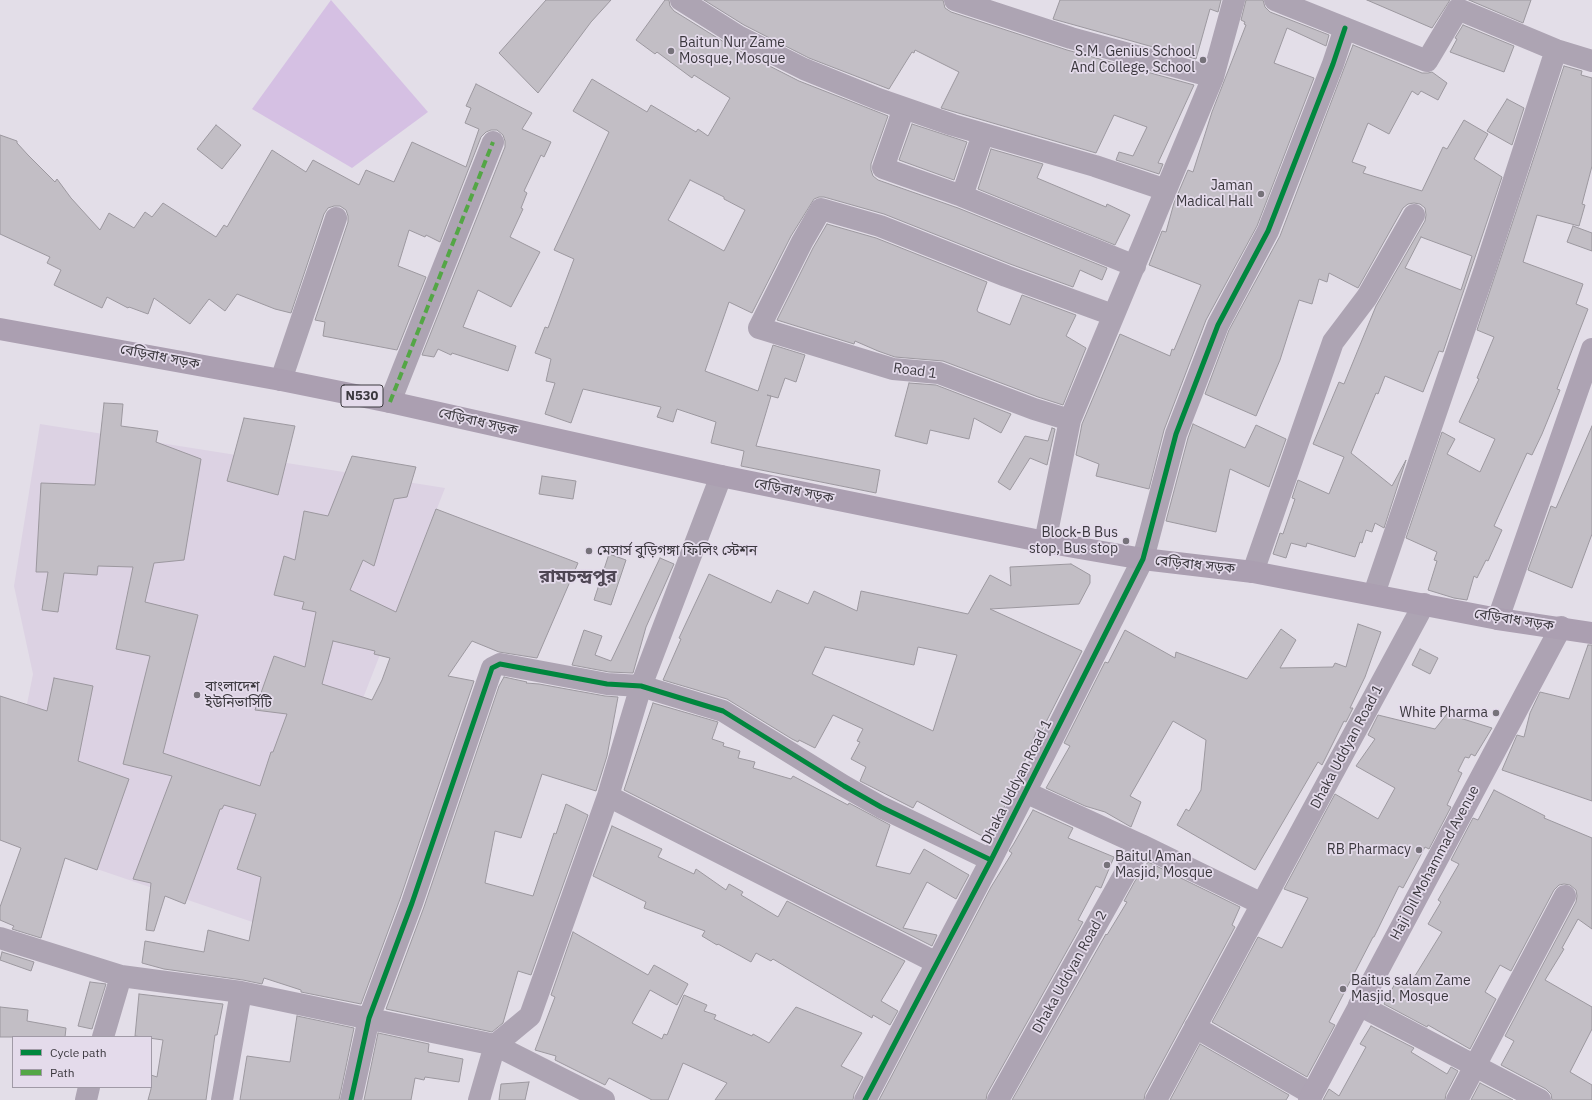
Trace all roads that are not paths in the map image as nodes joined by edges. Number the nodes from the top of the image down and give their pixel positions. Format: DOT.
graph roads {
  1 [pos="681,0"];
  2 [pos="955,0"];
  3 [pos="1234,0"];
  4 [pos="1275,0"];
  5 [pos="1459,5"];
  6 [pos="1345,28"];
  7 [pos="1556,50"];
  8 [pos="1592,61"];
  9 [pos="1213,77"];
  10 [pos="904,108"];
  11 [pos="983,134"];
  12 [pos="493,142"];
  13 [pos="1166,190"];
  14 [pos="962,196"];
  15 [pos="1414,215"];
  16 [pos="336,218"];
  17 [pos="1135,266"];
  18 [pos="1113,315"];
  19 [pos="0,329"];
  20 [pos="1592,349"];
  21 [pos="281,380"];
  22 [pos="390,402"];
  23 [pos="1070,420"];
  24 [pos="721,476"];
  25 [pos="1045,542"];
  26 [pos="1143,559"];
  27 [pos="1253,572"];
  28 [pos="1374,594"];
  29 [pos="1424,604"];
  30 [pos="1498,619"];
  31 [pos="1561,627"];
  32 [pos="1592,633"];
  33 [pos="641,686"];
  34 [pos="1025,792"];
  35 [pos="608,796"];
  36 [pos="1141,845"];
  37 [pos="991,860"];
  38 [pos="1565,896"];
  39 [pos="1262,904"];
  40 [pos="0,938"];
  41 [pos="937,963"];
  42 [pos="121,976"];
  43 [pos="241,992"];
  44 [pos="1359,1005"];
  45 [pos="369,1018"];
  46 [pos="1195,1027"];
  47 [pos="103,1036"];
  48 [pos="495,1045"];
  49 [pos="1475,1066"];
  50 [pos="89,1088"];
  51 [pos="1311,1097"];
  52 [pos="86,1100"];
  53 [pos="222,1100"];
  54 [pos="351,1100"];
  55 [pos="479,1100"];
  56 [pos="604,1100"];
  57 [pos="865,1100"];
  58 [pos="998,1100"];
  59 [pos="1156,1100"];
  60 [pos="1457,1100"];
  61 [pos="1540,1100"];
  1 -- 10 [label="street"];
  2 -- 9 [label="street"];
  3 -- 9 [label="street"];
  4 -- 6 [label="street"];
  5 -- 6 [label="street"];
  5 -- 7 [label="street"];
  6 -- 26 [label="street, Dhaka Uddyan Road 1"];
  7 -- 8 [label="street"];
  7 -- 28 [label="street"];
  9 -- 13 [label="street"];
  10 -- 11 [label="street"];
  10 -- 14 [label="street"];
  11 -- 13 [label="street"];
  11 -- 14 [label="street"];
  12 -- 22 [label="street"];
  13 -- 17 [label="street"];
  14 -- 17 [label="street"];
  15 -- 27 [label="street"];
  16 -- 21 [label="street"];
  17 -- 18 [label="street"];
  18 -- 23 [label="street"];
  18 -- 23 [label="street, Road 1"];
  19 -- 21 [label="highway, বেড়িবাধ সড়ক / N530"];
  20 -- 30 [label="street"];
  21 -- 22 [label="highway, বেড়িবাধ সড়ক / N530"];
  22 -- 24 [label="highway, বেড়িবাধ সড়ক / N530"];
  23 -- 25 [label="street"];
  24 -- 25 [label="highway, বেড়িবাধ সড়ক / N530"];
  24 -- 33 [label="street"];
  25 -- 26 [label="highway, বেড়িবাধ সড়ক / N530"];
  26 -- 27 [label="highway, বেড়িবাধ সড়ক / N530"];
  26 -- 34 [label="street, Dhaka Uddyan Road 1"];
  27 -- 28 [label="highway, বেড়িবাধ সড়ক / N530"];
  28 -- 29 [label="highway, বেড়িবাধ সড়ক / N530"];
  29 -- 30 [label="highway, বেড়িবাধ সড়ক / N530"];
  29 -- 39 [label="street, Dhaka Uddyan Road 1"];
  30 -- 31 [label="highway, বেড়িবাধ সড়ক / N530"];
  31 -- 32 [label="highway, বেড়িবাধ সড়ক / N530"];
  31 -- 44 [label="street, Haji Dil Mohammad Avenue"];
  33 -- 35 [label="street"];
  33 -- 37 [label="street"];
  33 -- 45 [label="street"];
  34 -- 36 [label="street"];
  34 -- 37 [label="street, Dhaka Uddyan Road 1"];
  35 -- 41 [label="street"];
  35 -- 48 [label="street"];
  36 -- 39 [label="street"];
  36 -- 58 [label="street, Dhaka Uddyan Road 2"];
  37 -- 41 [label="street, Dhaka Uddyan Road 1"];
  38 -- 49 [label="street"];
  39 -- 46 [label="street, Dhaka Uddyan Road 1"];
  40 -- 42 [label="street"];
  41 -- 57 [label="street, Dhaka Uddyan Road 1"];
  42 -- 43 [label="street"];
  42 -- 47 [label="street"];
  43 -- 45 [label="street"];
  43 -- 53 [label="street"];
  44 -- 49 [label="street"];
  44 -- 51 [label="street, Haji Dil Mohammad Avenue"];
  45 -- 48 [label="street"];
  45 -- 54 [label="street"];
  46 -- 51 [label="street"];
  46 -- 59 [label="street, Dhaka Uddyan Road 1"];
  48 -- 55 [label="street"];
  48 -- 56 [label="street"];
  49 -- 60 [label="street"];
  49 -- 61 [label="street"];
  50 -- 52 [label="street"];
}
